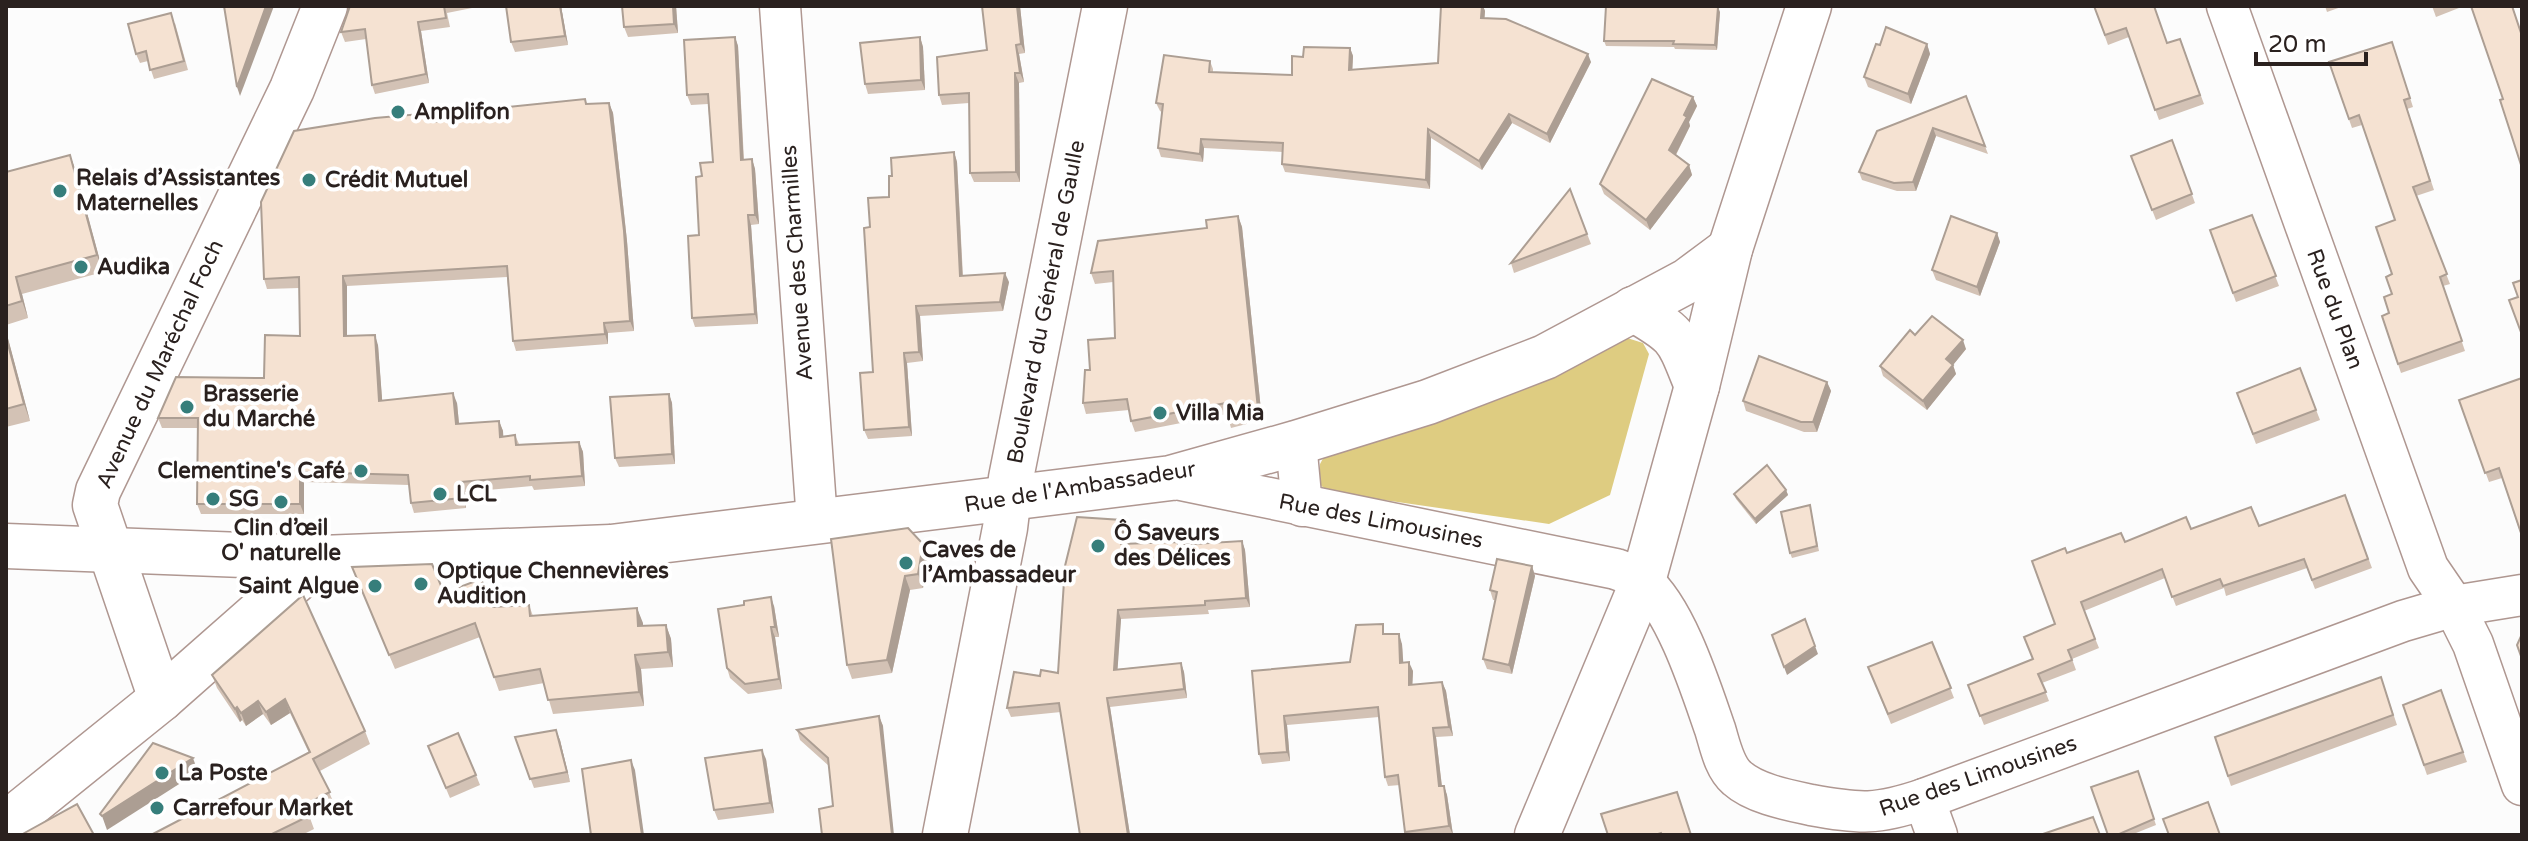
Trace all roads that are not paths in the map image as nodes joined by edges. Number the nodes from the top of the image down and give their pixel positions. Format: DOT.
graph roads {
  1 [pos="325,6"];
  2 [pos="780,6"];
  3 [pos="1105,6"];
  4 [pos="1809,6"];
  5 [pos="2227,6"];
  6 [pos="1730,249"];
  7 [pos="1633,309"];
  8 [pos="1697,386"];
  9 [pos="1296,443"];
  10 [pos="1171,478"];
  11 [pos="1009,500"];
  12 [pos="1302,506"];
  13 [pos="817,521"];
  14 [pos="6,546"];
  15 [pos="110,549"];
  16 [pos="321,558"];
  17 [pos="1643,581"];
  18 [pos="2522,595"];
  19 [pos="2454,606"];
  20 [pos="161,699"];
  21 [pos="2522,785"];
  22 [pos="1930,817"];
  23 [pos="6,824"];
  24 [pos="945,835"];
  25 [pos="1537,835"];
  1 -- 15 [label="main road, Avenue du Maréchal Foch"];
  2 -- 13 [label="street, Avenue des Charmilles"];
  3 -- 11 [label="main road, Boulevard du Général de Gaulle"];
  4 -- 6 [label="main road"];
  5 -- 19 [label="street, Rue du Plan"];
  6 -- 7 [label="main road, Rue de l'Ambassadeur"];
  6 -- 8 [label="main road"];
  7 -- 8 [label="main road"];
  7 -- 9 [label="main road, Rue de l'Ambassadeur"];
  8 -- 17 [label="main road"];
  9 -- 10 [label="main road, Rue de l'Ambassadeur"];
  9 -- 12 [label="street"];
  10 -- 11 [label="main road, Rue de l'Ambassadeur"];
  10 -- 12 [label="street, Rue des Limousines"];
  11 -- 13 [label="main road, Rue de l'Ambassadeur"];
  11 -- 24 [label="main road, Boulevard du Général de Gaulle"];
  12 -- 17 [label="street, Rue des Limousines"];
  13 -- 16 [label="main road, Rue de l'Ambassadeur"];
  14 -- 15 [label="main road, Rue de l'Ambassadeur"];
  15 -- 16 [label="main road, Rue de l'Ambassadeur"];
  15 -- 20 [label="main road, Avenue du Maréchal Foch"];
  16 -- 20 [label="main road"];
  17 -- 22 [label="street, Rue des Limousines"];
  17 -- 25 [label="main road"];
  18 -- 19 [label="street, Rue des Limousines"];
  19 -- 21 [label="street, Rue du Plan"];
  19 -- 22 [label="street, Rue des Limousines"];
  20 -- 23 [label="main road"];
}
